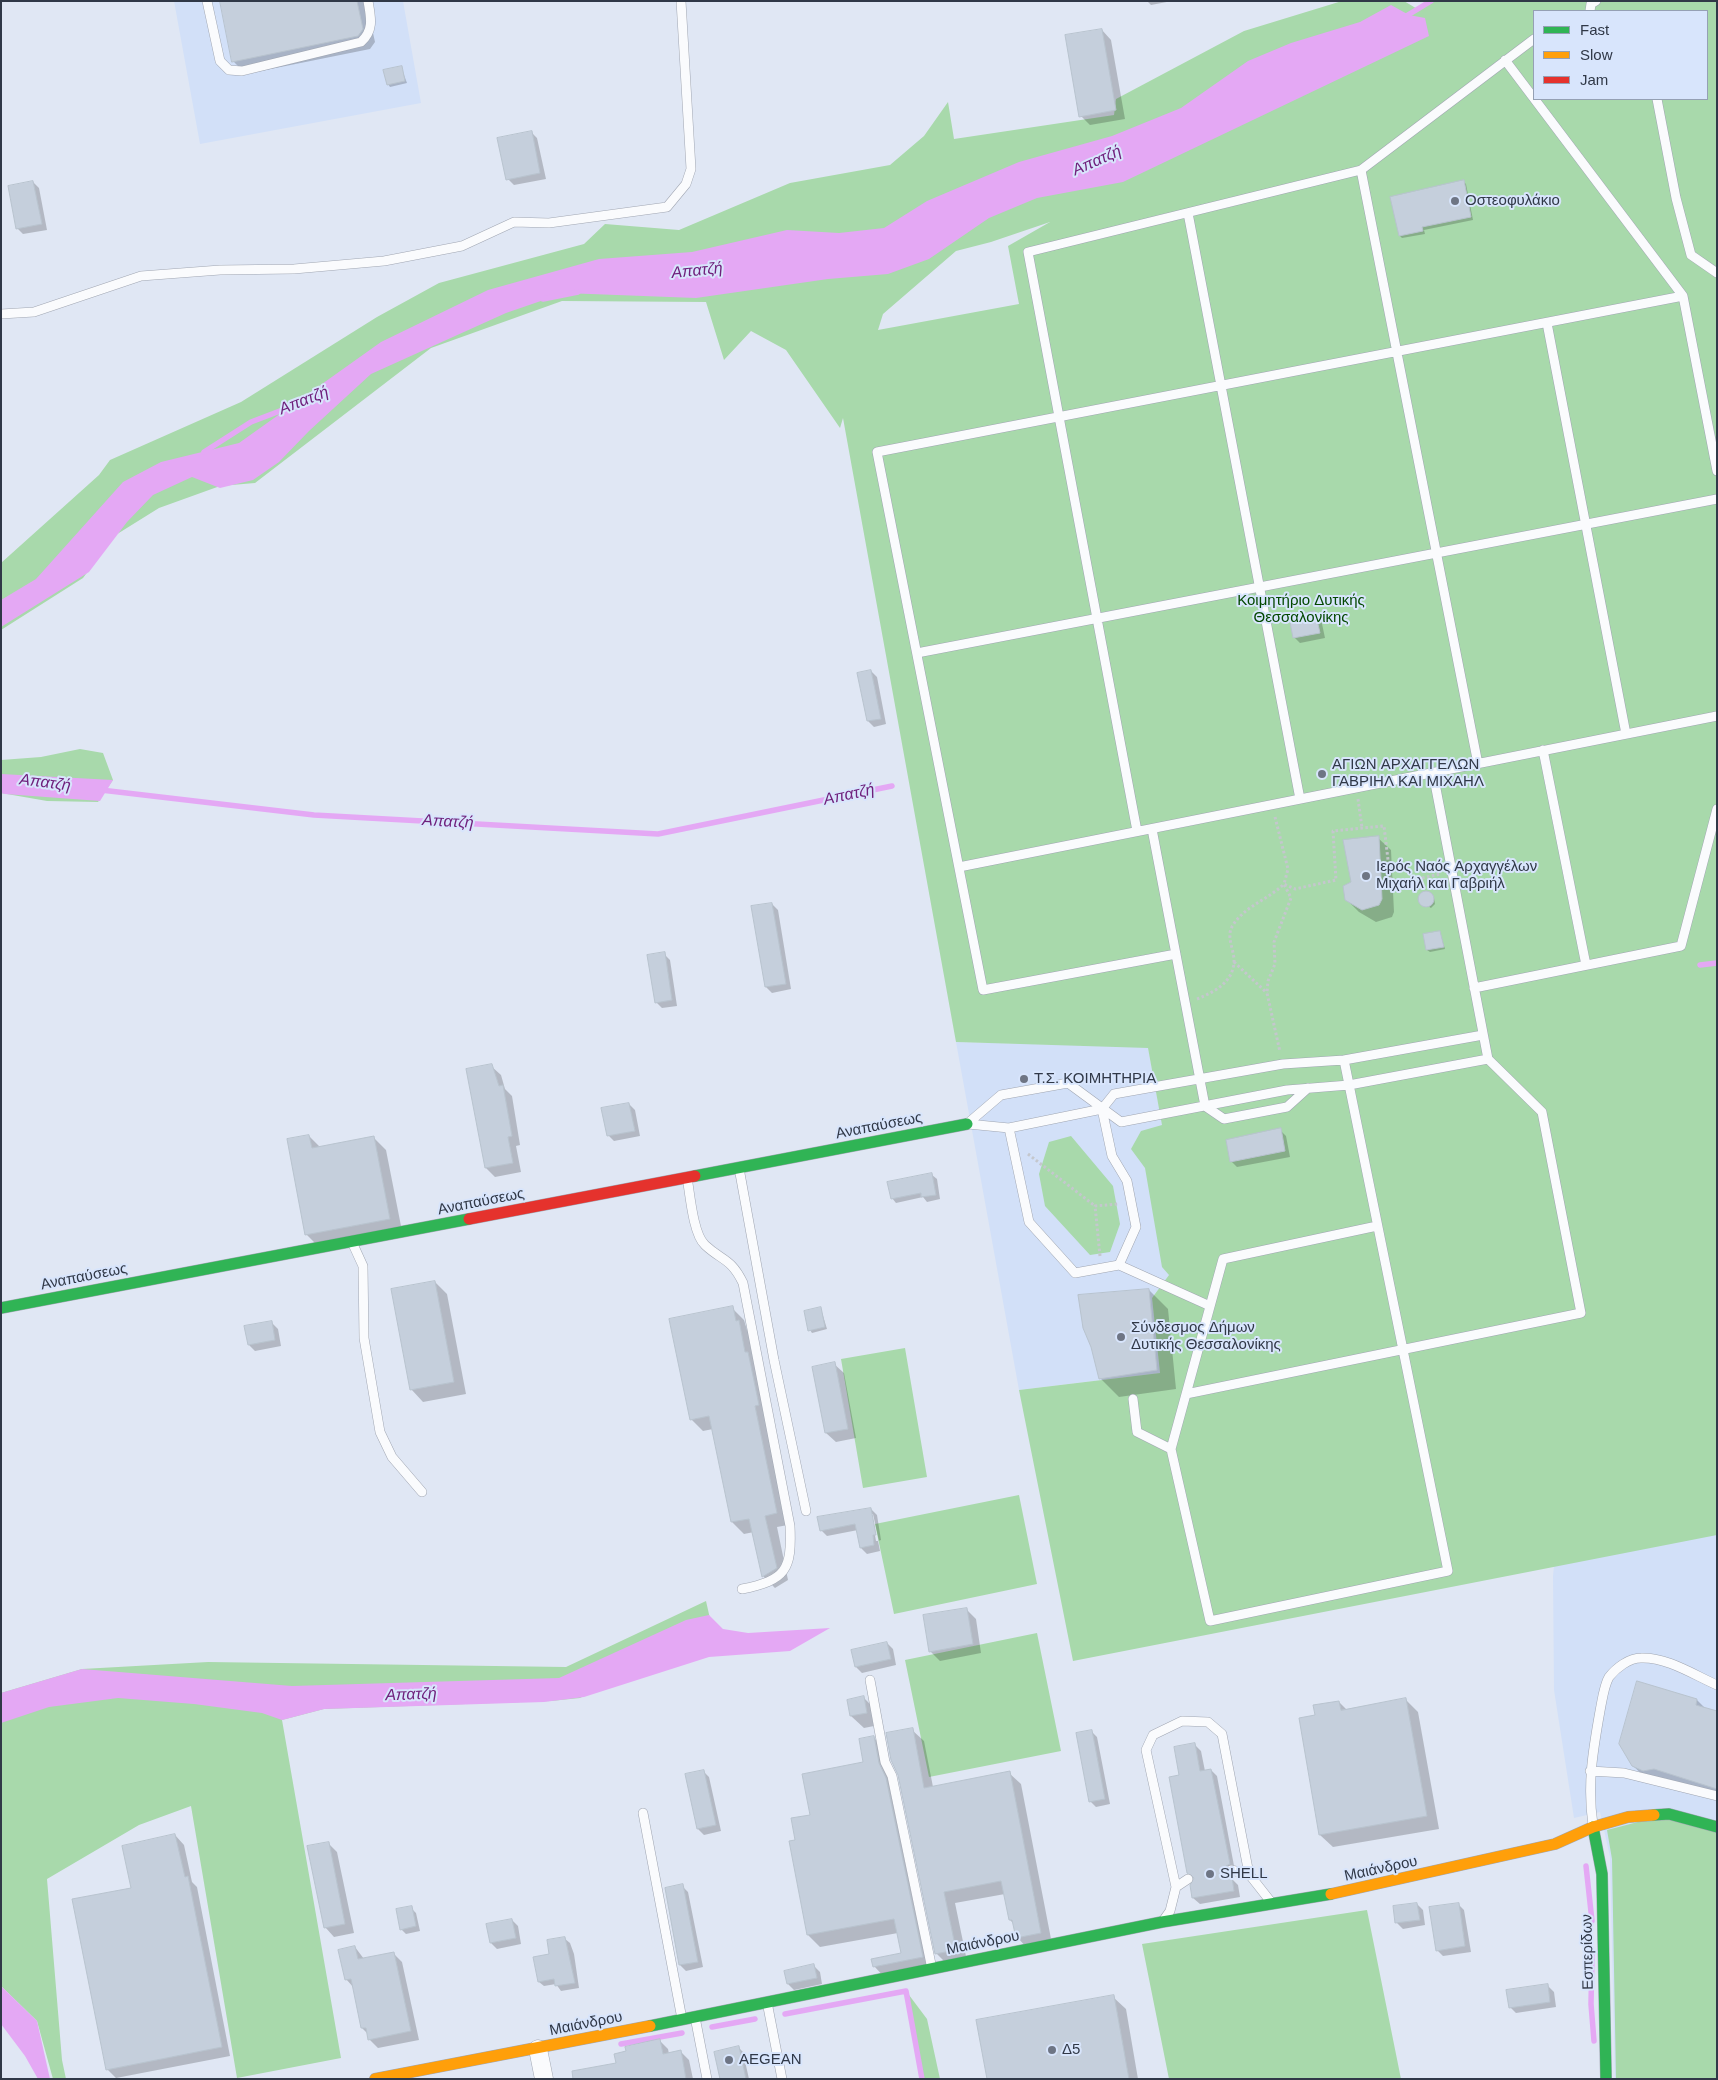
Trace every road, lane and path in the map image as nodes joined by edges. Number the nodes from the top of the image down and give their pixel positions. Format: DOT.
graph roads {
  1 [pos="207,1"];
  2 [pos="368,1"];
  3 [pos="681,1"];
  4 [pos="1533,41"];
  5 [pos="1505,60"];
  6 [pos="1533,97"];
  7 [pos="1535,100"];
  8 [pos="1657,100"];
  9 [pos="1361,170"];
  10 [pos="1188,213"];
  11 [pos="1717,273"];
  12 [pos="1683,296"];
  13 [pos="1,314"];
  14 [pos="1547,322"];
  15 [pos="1397,352"];
  16 [pos="1220,386"];
  17 [pos="1059,417"];
  18 [pos="1717,471"];
  19 [pos="1717,499"];
  20 [pos="1585,524"];
  21 [pos="1436,553"];
  22 [pos="1259,587"];
  23 [pos="1097,618"];
  24 [pos="917,653"];
  25 [pos="1717,716"];
  26 [pos="1626,734"];
  27 [pos="1543,750"];
  28 [pos="1478,764"];
  29 [pos="1433,772"];
  30 [pos="1357,788"];
  31 [pos="1300,799"];
  32 [pos="1269,805"];
  33 [pos="1717,809"];
  34 [pos="1362,828"];
  35 [pos="1152,829"];
  36 [pos="1137,832"];
  37 [pos="959,867"];
  38 [pos="1452,872"];
  39 [pos="1284,884"];
  40 [pos="1176,954"];
  41 [pos="1234,962"];
  42 [pos="1586,965"];
  43 [pos="1474,988"];
  44 [pos="1267,993"];
  45 [pos="1185,1004"];
  46 [pos="1483,1035"];
  47 [pos="1488,1059"];
  48 [pos="1344,1060"];
  49 [pos="1283,1064"];
  50 [pos="1199,1079"];
  51 [pos="1349,1085"];
  52 [pos="1308,1088"];
  53 [pos="1204,1106"];
  54 [pos="1102,1109"];
  55 [pos="967,1124"];
  56 [pos="1008,1128"];
  57 [pos="1011,1142"];
  58 [pos="739,1168"];
  59 [pos="687,1177"];
  60 [pos="1131,1202"];
  61 [pos="1095,1206"];
  62 [pos="1377,1226"];
  63 [pos="352,1242"];
  64 [pos="1119,1266"];
  65 [pos="1102,1268"];
  66 [pos="1210,1306"];
  67 [pos="1,1308"];
  68 [pos="1402,1350"];
  69 [pos="1186,1394"];
  70 [pos="1133,1400"];
  71 [pos="1171,1449"];
  72 [pos="422,1492"];
  73 [pos="806,1511"];
  74 [pos="742,1589"];
  75 [pos="870,1680"];
  76 [pos="1717,1685"];
  77 [pos="1590,1771"];
  78 [pos="1717,1796"];
  79 [pos="643,1813"];
  80 [pos="1593,1827"];
  81 [pos="1717,1827"];
  82 [pos="1231,1870"];
  83 [pos="1249,1874"];
  84 [pos="1188,1879"];
  85 [pos="1176,1887"];
  86 [pos="1273,1904"];
  87 [pos="1162,1922"];
  88 [pos="932,1969"];
  89 [pos="767,2002"];
  90 [pos="694,2017"];
  91 [pos="683,2019"];
  92 [pos="538,2048"];
  93 [pos="375,2079"];
  94 [pos="544,2079"];
  95 [pos="707,2079"];
  96 [pos="782,2079"];
  97 [pos="1606,2079"];
  1 -- 2 [label="lane"];
  3 -- 13 [label="lane"];
  4 -- 5 [label="lane"];
  5 -- 6 [label="lane"];
  5 -- 9 [label="lane"];
  7 -- 12 [label="lane"];
  8 -- 11 [label="lane"];
  9 -- 10 [label="lane"];
  9 -- 15 [label="lane"];
  10 -- 16 [label="lane"];
  10 -- 17 [label="lane"];
  12 -- 14 [label="lane"];
  12 -- 18 [label="lane"];
  14 -- 15 [label="lane"];
  14 -- 20 [label="lane"];
  15 -- 16 [label="lane"];
  15 -- 21 [label="lane"];
  16 -- 17 [label="lane"];
  16 -- 22 [label="lane"];
  17 -- 23 [label="lane"];
  17 -- 24 [label="lane"];
  19 -- 20 [label="lane"];
  20 -- 21 [label="lane"];
  20 -- 26 [label="lane"];
  21 -- 22 [label="lane"];
  21 -- 28 [label="lane"];
  22 -- 23 [label="lane"];
  22 -- 31 [label="lane"];
  23 -- 24 [label="lane"];
  23 -- 36 [label="lane"];
  24 -- 37 [label="lane"];
  25 -- 26 [label="lane"];
  26 -- 27 [label="lane"];
  27 -- 28 [label="lane"];
  27 -- 42 [label="lane"];
  28 -- 29 [label="lane"];
  29 -- 30 [label="lane"];
  29 -- 38 [label="lane"];
  30 -- 31 [label="lane"];
  30 -- 34 [label="path"];
  31 -- 32 [label="lane"];
  32 -- 35 [label="lane"];
  32 -- 39 [label="path"];
  33 -- 42 [label="lane"];
  34 -- 38 [label="path"];
  34 -- 39 [label="path"];
  35 -- 36 [label="lane"];
  35 -- 40 [label="lane"];
  36 -- 37 [label="lane"];
  37 -- 40 [label="lane"];
  38 -- 43 [label="lane"];
  39 -- 41 [label="path"];
  39 -- 44 [label="path"];
  40 -- 45 [label="lane"];
  41 -- 44 [label="path"];
  41 -- 45 [label="path"];
  42 -- 43 [label="lane"];
  43 -- 46 [label="lane"];
  44 -- 49 [label="path"];
  45 -- 50 [label="lane"];
  46 -- 47 [label="lane"];
  46 -- 48 [label="lane"];
  47 -- 51 [label="lane"];
  47 -- 68 [label="lane"];
  48 -- 49 [label="lane"];
  48 -- 51 [label="lane"];
  49 -- 50 [label="lane"];
  50 -- 53 [label="lane"];
  50 -- 54 [label="lane"];
  51 -- 52 [label="lane"];
  51 -- 62 [label="lane"];
  52 -- 53 [label="lane"];
  52 -- 53 [label="lane"];
  53 -- 54 [label="lane"];
  54 -- 55 [label="lane"];
  54 -- 56 [label="lane"];
  54 -- 60 [label="lane"];
  55 -- 56 [label="lane"];
  55 -- 58 [label="main road, Αναπαύσεως"];
  56 -- 57 [label="lane"];
  57 -- 61 [label="path"];
  57 -- 65 [label="lane"];
  58 -- 59 [label="main road, Αναπαύσεως"];
  58 -- 73 [label="lane"];
  59 -- 63 [label="main road, Αναπαύσεως"];
  59 -- 74 [label="lane"];
  60 -- 61 [label="path"];
  60 -- 64 [label="lane"];
  61 -- 65 [label="path"];
  62 -- 66 [label="lane"];
  62 -- 68 [label="lane"];
  63 -- 67 [label="main road, Αναπαύσεως"];
  63 -- 72 [label="lane"];
  64 -- 65 [label="lane"];
  64 -- 66 [label="lane"];
  66 -- 69 [label="lane"];
  68 -- 69 [label="lane"];
  68 -- 71 [label="lane"];
  69 -- 71 [label="lane"];
  70 -- 71 [label="lane"];
  75 -- 88 [label="lane"];
  76 -- 77 [label="lane"];
  77 -- 78 [label="lane"];
  77 -- 80 [label="lane"];
  79 -- 91 [label="lane"];
  80 -- 81 [label="main road, Μαιάνδρου"];
  80 -- 86 [label="main road, Μαιάνδρου"];
  80 -- 97 [label="main road, Εσπερίδων"];
  82 -- 83 [label="lane"];
  83 -- 85 [label="lane"];
  83 -- 86 [label="lane"];
  84 -- 85 [label="lane"];
  85 -- 87 [label="lane"];
  86 -- 87 [label="main road, Μαιάνδρου"];
  87 -- 88 [label="main road, Μαιάνδρου"];
  88 -- 89 [label="main road, Μαιάνδρου"];
  89 -- 90 [label="main road, Μαιάνδρου"];
  89 -- 96 [label="lane"];
  90 -- 91 [label="main road, Μαιάνδρου"];
  90 -- 95 [label="lane"];
  91 -- 92 [label="main road, Μαιάνδρου"];
  92 -- 93 [label="main road, Μαιάνδρου"];
  92 -- 94 [label="street"];
}
